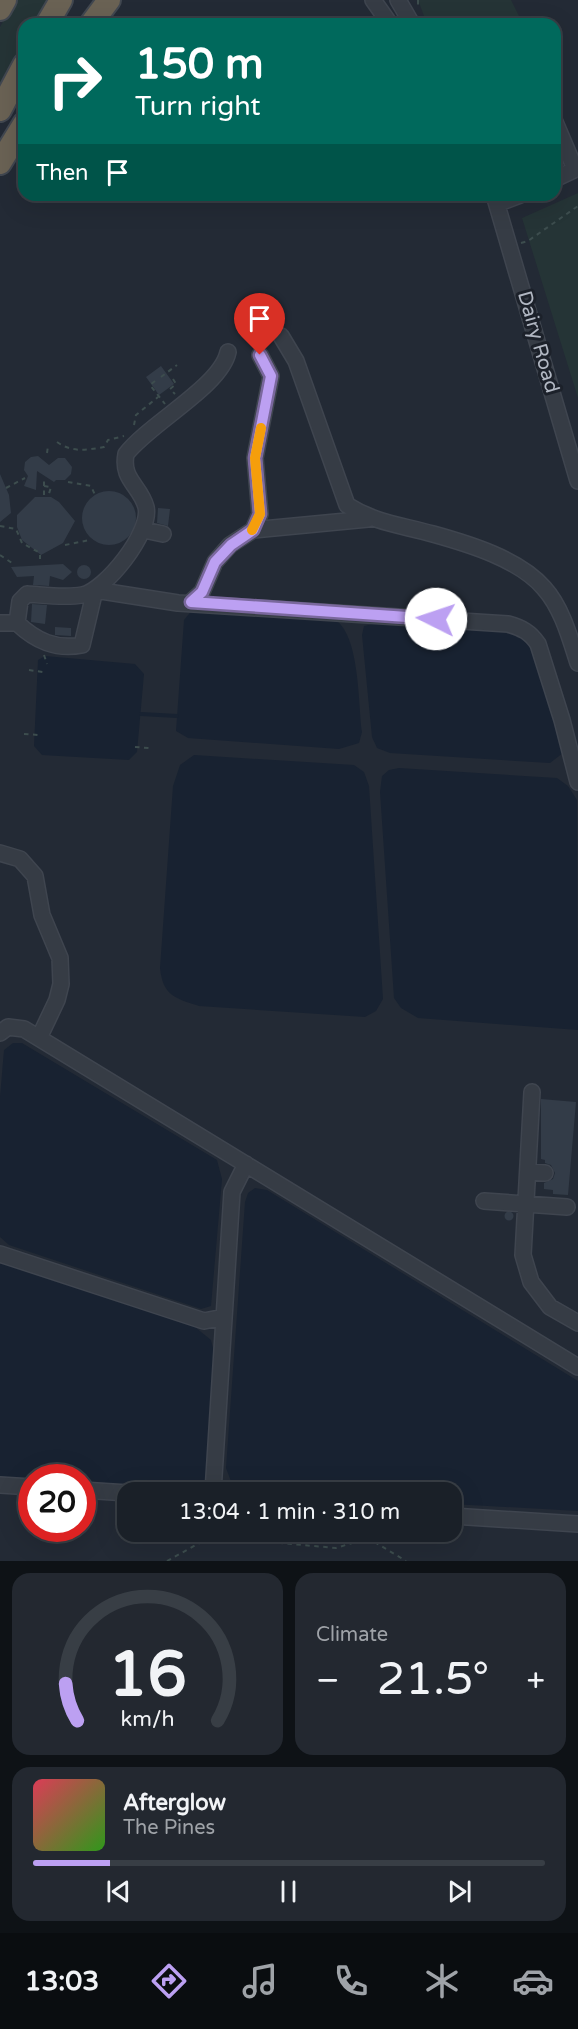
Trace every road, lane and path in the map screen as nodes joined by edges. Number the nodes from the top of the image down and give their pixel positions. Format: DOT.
graph roads {
  1 [pos="5,0"];
  2 [pos="61,0"];
  3 [pos="109,0"];
  4 [pos="372,0"];
  5 [pos="393,0"];
  6 [pos="398,0"];
  7 [pos="0,9"];
  8 [pos="50,18"];
  9 [pos="96,18"];
  10 [pos="386,18"];
  11 [pos="392,18"];
  12 [pos="408,18"];
  13 [pos="18,76"];
  14 [pos="0,110"];
  15 [pos="18,134"];
  16 [pos="561,135"];
  17 [pos="0,163"];
  18 [pos="577,169"];
  19 [pos="561,176"];
  20 [pos="494,201"];
  21 [pos="578,206"];
  22 [pos="511,246"];
  23 [pos="281,336"];
  24 [pos="228,352"];
  25 [pos="260,355"];
  26 [pos="177,365"];
  27 [pos="161,377"];
  28 [pos="173,379"];
  29 [pos="155,381"];
  30 [pos="172,387"];
  31 [pos="159,397"];
  32 [pos="164,402"];
  33 [pos="141,428"];
  34 [pos="57,442"];
  35 [pos="48,446"];
  36 [pos="47,453"];
  37 [pos="25,478"];
  38 [pos="44,481"];
  39 [pos="578,481"];
  40 [pos="68,482"];
  41 [pos="44,486"];
  42 [pos="6,488"];
  43 [pos="44,495"];
  44 [pos="95,495"];
  45 [pos="48,497"];
  46 [pos="368,519"];
  47 [pos="0,526"];
  48 [pos="144,530"];
  49 [pos="253,530"];
  50 [pos="164,534"];
  51 [pos="90,540"];
  52 [pos="65,545"];
  53 [pos="0,555"];
  54 [pos="40,559"];
  55 [pos="12,563"];
  56 [pos="95,590"];
  57 [pos="191,602"];
  58 [pos="0,623"];
  59 [pos="17,623"];
  60 [pos="43,650"];
  61 [pos="578,663"];
  62 [pos="47,664"];
  63 [pos="29,670"];
  64 [pos="43,672"];
  65 [pos="24,734"];
  66 [pos="39,735"];
  67 [pos="135,747"];
  68 [pos="149,748"];
  69 [pos="578,782"];
  70 [pos="0,853"];
  71 [pos="0,1032"];
  72 [pos="39,1038"];
  73 [pos="532,1092"];
  74 [pos="246,1164"];
  75 [pos="528,1172"];
  76 [pos="544,1173"];
  77 [pos="484,1201"];
  78 [pos="525,1204"];
  79 [pos="567,1207"];
  80 [pos="0,1254"];
  81 [pos="225,1317"];
  82 [pos="578,1323"];
  83 [pos="578,1367"];
  84 [pos="214,1482"];
  85 [pos="0,1485"];
  86 [pos="18,1486"];
  87 [pos="96,1491"];
  88 [pos="117,1492"];
  89 [pos="462,1517"];
  90 [pos="578,1524"];
  91 [pos="167,1561"];
  92 [pos="406,1561"];
  1 -- 7 [label="highway"];
  2 -- 8 [label="highway"];
  3 -- 9 [label="highway"];
  4 -- 10 [label="street"];
  5 -- 11 [label="street"];
  6 -- 12 [label="street"];
  13 -- 14 [label="highway"];
  15 -- 17 [label="highway"];
  16 -- 18 [label="street"];
  18 -- 19 [label="street"];
  20 -- 22 [label="street, Dairy Road"];
  21 -- 22 [label="path"];
  22 -- 39 [label="street, Dairy Road"];
  23 -- 46 [label="street"];
  24 -- 33 [label="street"];
  25 -- 49 [label="street"];
  26 -- 27 [label="path"];
  28 -- 30 [label="path"];
  29 -- 31 [label="path"];
  31 -- 32 [label="path"];
  31 -- 33 [label="path"];
  33 -- 34 [label="path"];
  33 -- 48 [label="street"];
  35 -- 36 [label="path"];
  37 -- 42 [label="path"];
  38 -- 41 [label="path"];
  40 -- 44 [label="path"];
  41 -- 43 [label="path"];
  41 -- 45 [label="path"];
  46 -- 49 [label="street"];
  46 -- 61 [label="street"];
  47 -- 54 [label="path"];
  48 -- 50 [label="street"];
  48 -- 56 [label="street"];
  49 -- 57 [label="street"];
  51 -- 52 [label="path"];
  53 -- 55 [label="path"];
  56 -- 57 [label="street"];
  56 -- 59 [label="street"];
  56 -- 59 [label="street"];
  57 -- 69 [label="street"];
  58 -- 59 [label="street"];
  60 -- 62 [label="path"];
  63 -- 64 [label="path"];
  65 -- 66 [label="path"];
  67 -- 68 [label="path"];
  70 -- 72 [label="street"];
  71 -- 72 [label="street"];
  72 -- 74 [label="street"];
  73 -- 75 [label="street"];
  74 -- 81 [label="street"];
  74 -- 83 [label="street"];
  75 -- 76 [label="street"];
  75 -- 78 [label="street"];
  77 -- 78 [label="street"];
  78 -- 79 [label="street"];
  78 -- 82 [label="street"];
  80 -- 81 [label="street"];
  81 -- 84 [label="street"];
  85 -- 86 [label="street"];
  87 -- 88 [label="street"];
  89 -- 90 [label="street"];
  91 -- 92 [label="path"];
}
